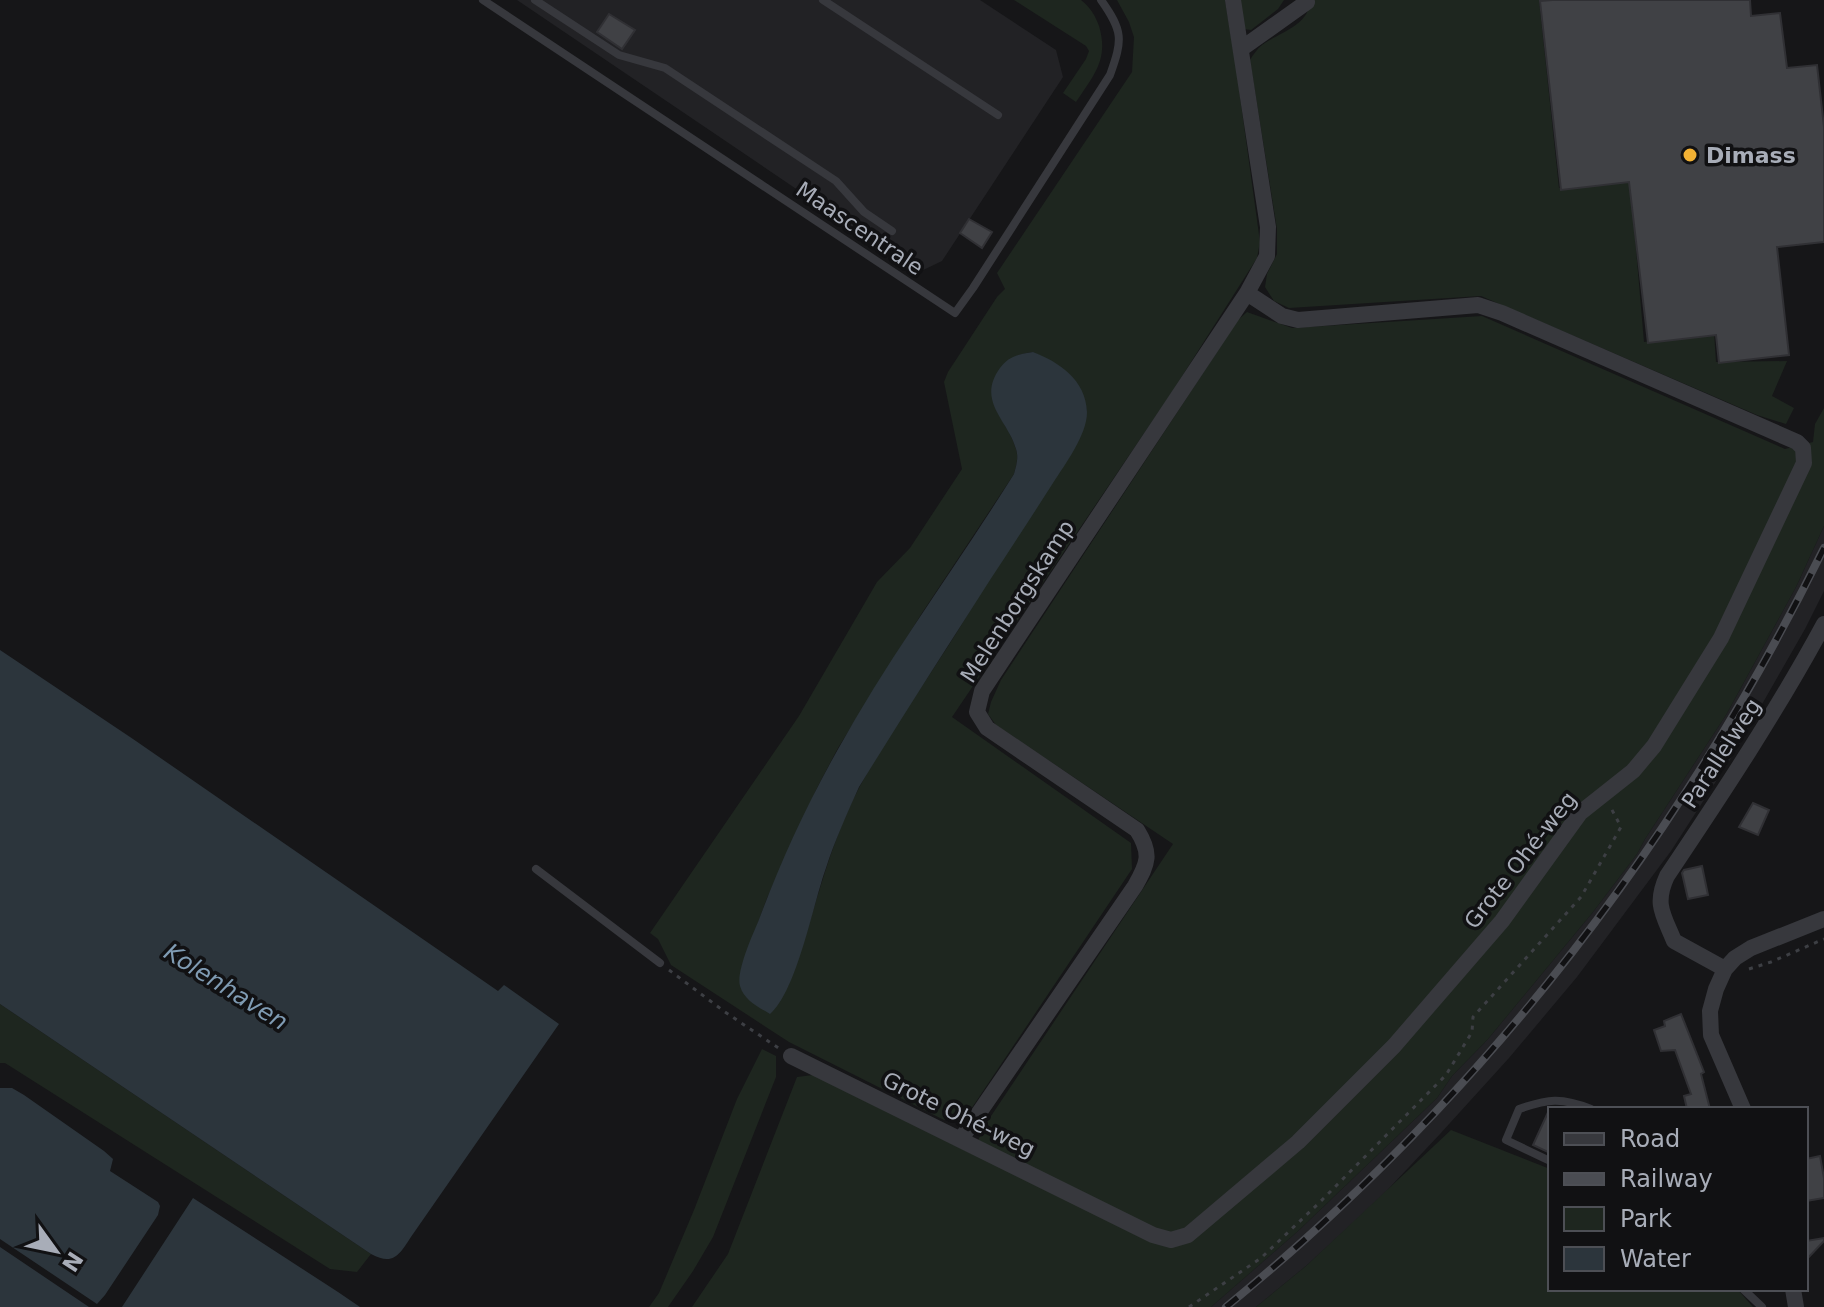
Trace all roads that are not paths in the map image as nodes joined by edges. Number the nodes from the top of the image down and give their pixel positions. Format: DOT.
graph roads {
  1 [pos="483,0"];
  2 [pos="535,0"];
  3 [pos="823,0"];
  4 [pos="1101,0"];
  5 [pos="1233,0"];
  6 [pos="1306,0"];
  7 [pos="1241,49"];
  8 [pos="998,115"];
  9 [pos="892,231"];
  10 [pos="1247,293"];
  11 [pos="1824,624"];
  12 [pos="536,869"];
  13 [pos="1824,919"];
  14 [pos="660,963"];
  15 [pos="1725,969"];
  16 [pos="791,1056"];
  17 [pos="1586,1107"];
  18 [pos="1742,1107"];
  19 [pos="961,1139"];
  20 [pos="1548,1160"];
  21 [pos="1745,1291"];
  22 [pos="1762,1307"];
  1 -- 4 [label="lane, Maascentrale"];
  2 -- 9 [label="lane"];
  3 -- 8 [label="lane"];
  5 -- 7 [label="street, Melenborgskamp"];
  6 -- 7 [label="street"];
  7 -- 10 [label="street, Melenborgskamp"];
  10 -- 19 [label="street, Melenborgskamp"];
  10 -- 19 [label="street, Grote Ohé-weg"];
  11 -- 15 [label="street, Parallelweg"];
  12 -- 14 [label="lane"];
  13 -- 15 [label="street"];
  15 -- 18 [label="street"];
  16 -- 19 [label="street, Grote Ohé-weg"];
  17 -- 20 [label="lane"];
  21 -- 22 [label="lane"];
}
